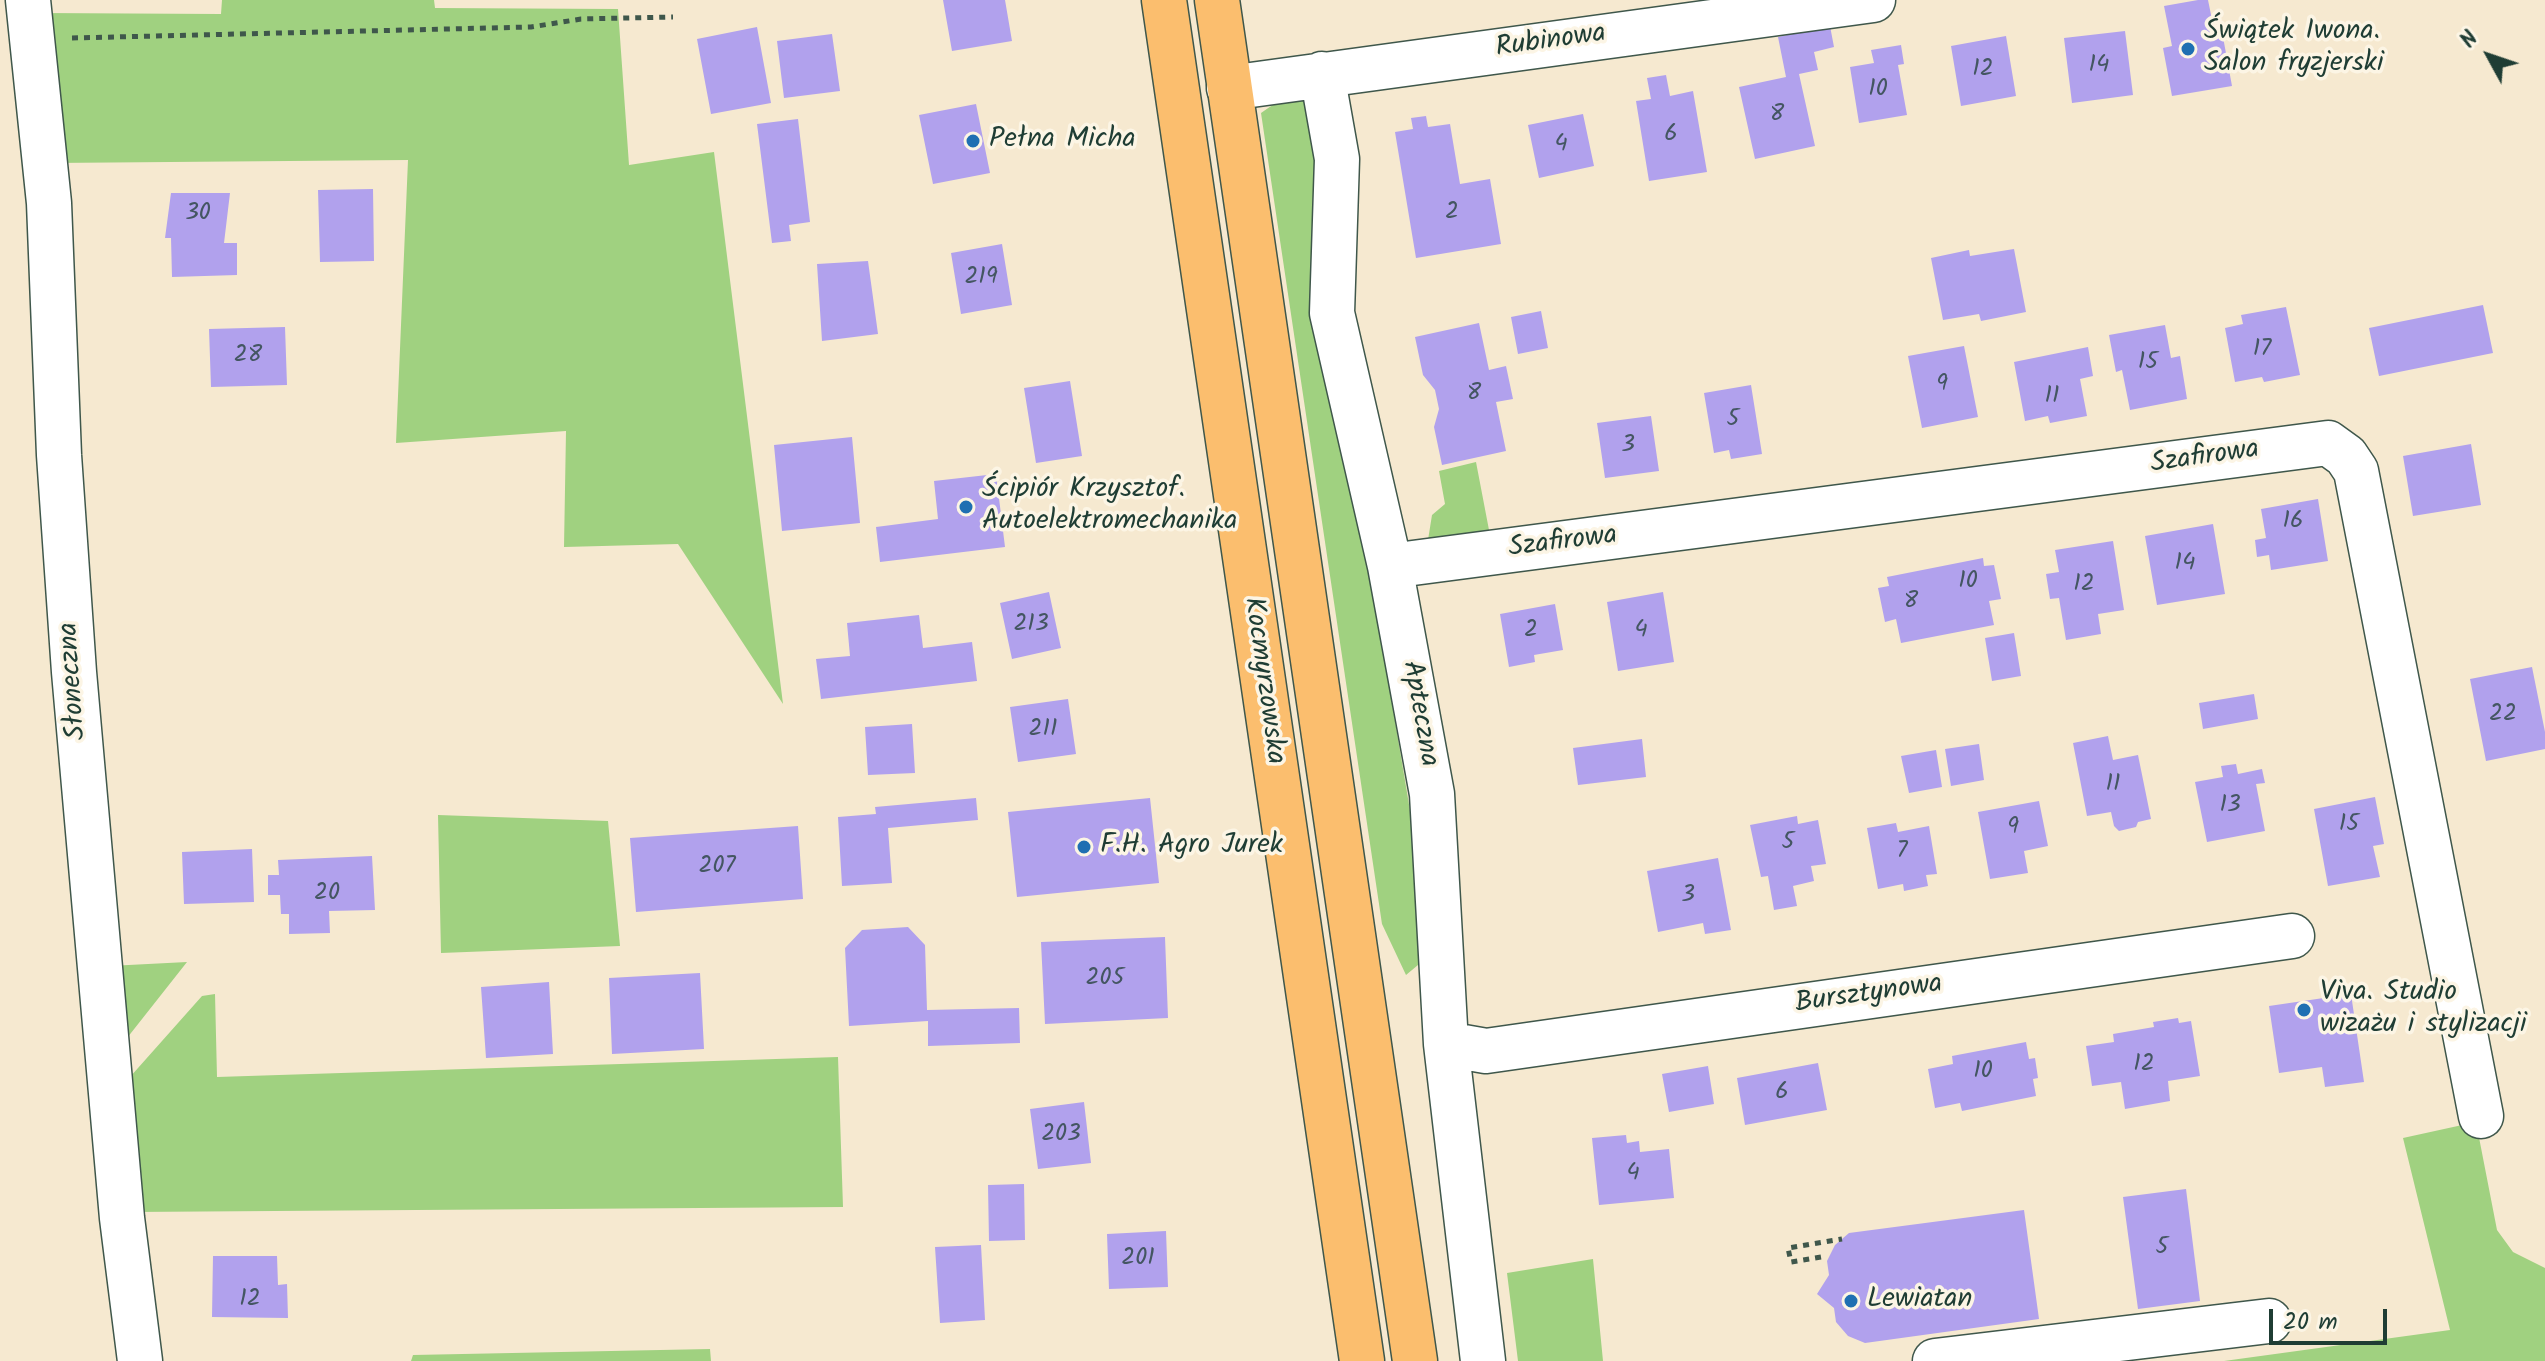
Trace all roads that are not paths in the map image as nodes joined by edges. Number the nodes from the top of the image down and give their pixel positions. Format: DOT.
graph roads {
  1 [pos="1164,0"];
  2 [pos="1217,0"];
  3 [pos="1873,0"];
  4 [pos="30,19"];
  5 [pos="1322,74"];
  6 [pos="1229,88"];
  7 [pos="1390,566"];
  8 [pos="2292,936"];
  9 [pos="1446,1044"];
  10 [pos="2481,1116"];
  11 [pos="2269,1321"];
  12 [pos="140,1361"];
  13 [pos="1362,1361"];
  14 [pos="1415,1361"];
  15 [pos="1483,1361"];
  16 [pos="1935,1361"];
  1 -- 13 [label="main road, Kocmyrzowska"];
  2 -- 6 [label="main road, Kocmyrzowska"];
  3 -- 5 [label="street, Rubinowa"];
  4 -- 12 [label="street, Słoneczna"];
  5 -- 6 [label="street, Rubinowa"];
  5 -- 7 [label="street, Apteczna"];
  6 -- 14 [label="main road, Kocmyrzowska"];
  7 -- 9 [label="street, Apteczna"];
  7 -- 10 [label="street, Szafirowa"];
  8 -- 9 [label="street, Bursztynowa"];
  9 -- 15 [label="street, Apteczna"];
  11 -- 16 [label="street"];
}
